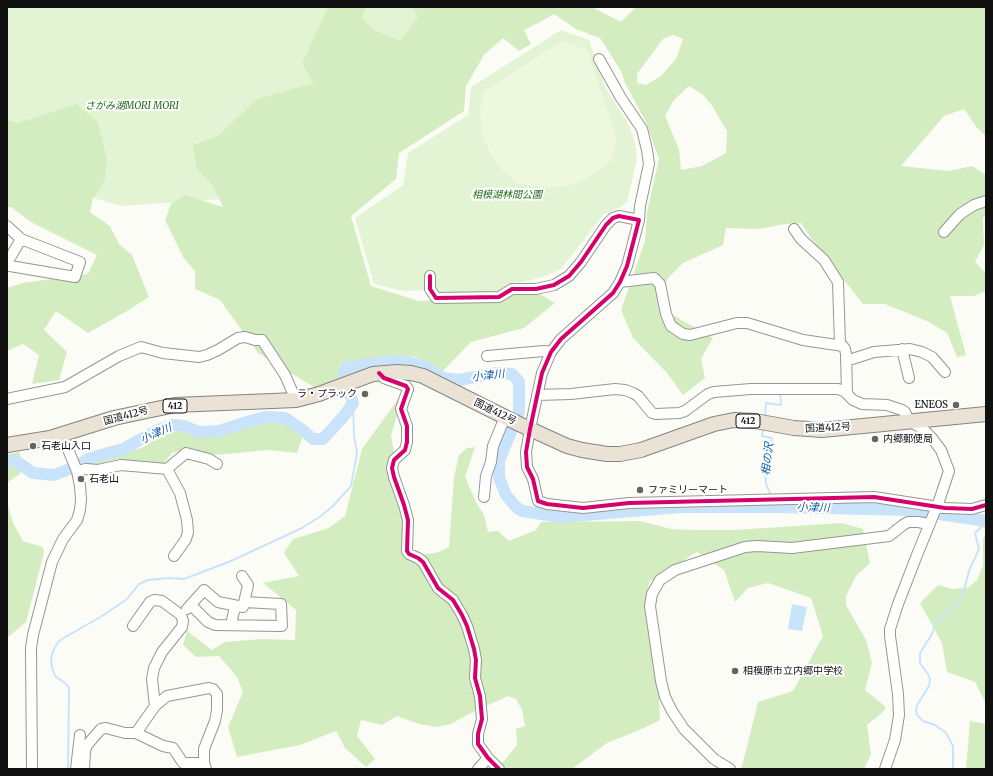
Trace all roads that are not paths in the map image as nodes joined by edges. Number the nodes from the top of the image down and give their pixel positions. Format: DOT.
graph roads {
  1 [pos="599,59"];
  2 [pos="986,201"];
  3 [pos="639,220"];
  4 [pos="7,226"];
  5 [pos="794,229"];
  6 [pos="944,232"];
  7 [pos="21,239"];
  8 [pos="7,263"];
  9 [pos="430,276"];
  10 [pos="620,282"];
  11 [pos="840,344"];
  12 [pos="902,349"];
  13 [pos="551,352"];
  14 [pos="487,356"];
  15 [pos="846,361"];
  16 [pos="945,372"];
  17 [pos="379,373"];
  18 [pos="909,378"];
  19 [pos="846,394"];
  20 [pos="537,395"];
  21 [pos="7,399"];
  22 [pos="296,400"];
  23 [pos="986,414"];
  24 [pos="909,421"];
  25 [pos="516,422"];
  26 [pos="62,435"];
  27 [pos="7,446"];
  28 [pos="216,464"];
  29 [pos="167,468"];
  30 [pos="77,470"];
  31 [pos="484,497"];
  32 [pos="986,505"];
  33 [pos="937,506"];
  34 [pos="929,524"];
  35 [pos="174,556"];
  36 [pos="242,576"];
  37 [pos="240,604"];
  38 [pos="190,605"];
  39 [pos="181,615"];
  40 [pos="231,625"];
  41 [pos="133,626"];
  42 [pos="155,706"];
  43 [pos="136,733"];
  44 [pos="80,734"];
  45 [pos="488,758"];
  46 [pos="205,766"];
  47 [pos="32,769"];
  48 [pos="76,769"];
  49 [pos="84,769"];
  50 [pos="478,769"];
  51 [pos="499,769"];
  52 [pos="730,769"];
  53 [pos="884,769"];
  1 -- 3 [label="street"];
  2 -- 6 [label="street"];
  3 -- 9 [label="street"];
  3 -- 10 [label="street"];
  4 -- 7 [label="street"];
  5 -- 11 [label="street"];
  7 -- 8 [label="street"];
  7 -- 8 [label="street"];
  10 -- 11 [label="street"];
  10 -- 13 [label="street"];
  11 -- 15 [label="street"];
  12 -- 15 [label="street"];
  12 -- 16 [label="street"];
  12 -- 18 [label="street"];
  13 -- 14 [label="street"];
  13 -- 20 [label="street"];
  15 -- 19 [label="street"];
  17 -- 22 [label="highway, 国道412号 / 412"];
  17 -- 25 [label="highway, 国道412号 / 412"];
  17 -- 45 [label="street"];
  19 -- 20 [label="street"];
  19 -- 24 [label="street"];
  20 -- 25 [label="street"];
  21 -- 22 [label="street"];
  22 -- 26 [label="highway, 国道412号 / 412"];
  23 -- 24 [label="highway, 国道412号 / 412"];
  24 -- 25 [label="highway, 国道412号 / 412"];
  24 -- 33 [label="street"];
  25 -- 31 [label="street"];
  25 -- 33 [label="street"];
  26 -- 27 [label="highway, 国道412号 / 412"];
  26 -- 30 [label="street"];
  28 -- 29 [label="street"];
  29 -- 30 [label="street"];
  29 -- 35 [label="street"];
  30 -- 47 [label="street"];
  32 -- 33 [label="street"];
  33 -- 34 [label="street"];
  34 -- 52 [label="street"];
  34 -- 53 [label="street"];
  36 -- 37 [label="street"];
  37 -- 38 [label="street"];
  37 -- 40 [label="street"];
  37 -- 40 [label="street"];
  38 -- 39 [label="street"];
  38 -- 40 [label="street"];
  39 -- 41 [label="street"];
  39 -- 42 [label="street"];
  42 -- 43 [label="street"];
  42 -- 46 [label="street"];
  43 -- 46 [label="street"];
  43 -- 49 [label="street"];
  44 -- 48 [label="street"];
  45 -- 50 [label="street"];
  45 -- 51 [label="street"];
}
